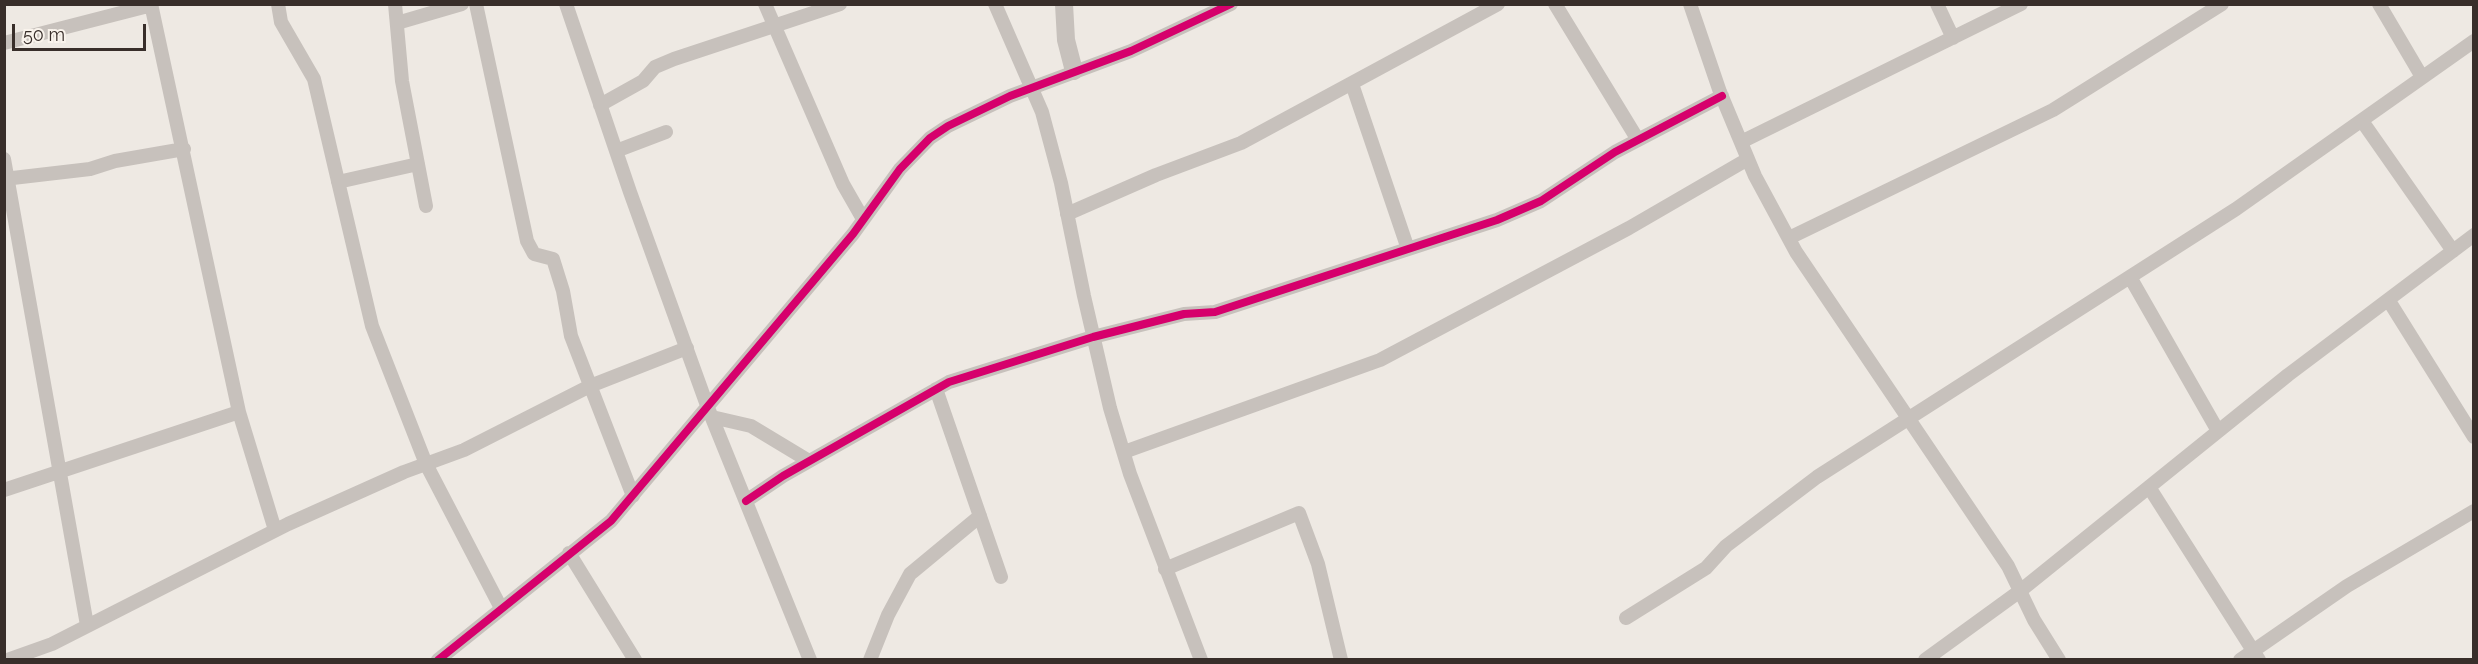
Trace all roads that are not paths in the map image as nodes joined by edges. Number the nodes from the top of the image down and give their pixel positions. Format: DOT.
graph roads {
  1 [pos="278,4"];
  2 [pos="395,4"];
  3 [pos="462,4"];
  4 [pos="476,4"];
  5 [pos="566,4"];
  6 [pos="765,4"];
  7 [pos="840,4"];
  8 [pos="994,4"];
  9 [pos="1064,4"];
  10 [pos="1231,4"];
  11 [pos="1498,4"];
  12 [pos="1555,4"];
  13 [pos="1690,4"];
  14 [pos="1937,4"];
  15 [pos="2022,4"];
  16 [pos="2222,4"];
  17 [pos="2379,4"];
  18 [pos="151,5"];
  19 [pos="397,23"];
  20 [pos="774,27"];
  21 [pos="1953,38"];
  22 [pos="2474,40"];
  23 [pos="4,43"];
  24 [pos="1074,71"];
  25 [pos="2422,77"];
  26 [pos="1352,84"];
  27 [pos="1032,88"];
  28 [pos="1722,96"];
  29 [pos="600,105"];
  30 [pos="2362,122"];
  31 [pos="666,132"];
  32 [pos="1638,140"];
  33 [pos="1741,142"];
  34 [pos="184,149"];
  35 [pos="616,151"];
  36 [pos="4,159"];
  37 [pos="1748,159"];
  38 [pos="418,164"];
  39 [pos="6,178"];
  40 [pos="338,182"];
  41 [pos="426,206"];
  42 [pos="1067,214"];
  43 [pos="863,219"];
  44 [pos="2474,235"];
  45 [pos="1789,238"];
  46 [pos="1408,249"];
  47 [pos="2453,251"];
  48 [pos="2130,277"];
  49 [pos="2389,301"];
  50 [pos="1093,336"];
  51 [pos="687,348"];
  52 [pos="590,386"];
  53 [pos="936,389"];
  54 [pos="239,412"];
  55 [pos="710,413"];
  56 [pos="1909,417"];
  57 [pos="2218,431"];
  58 [pos="2474,436"];
  59 [pos="1124,452"];
  60 [pos="809,461"];
  61 [pos="426,464"];
  62 [pos="60,472"];
  63 [pos="2149,488"];
  64 [pos="4,490"];
  65 [pos="633,496"];
  66 [pos="746,501"];
  67 [pos="2474,511"];
  68 [pos="980,516"];
  69 [pos="275,530"];
  70 [pos="569,554"];
  71 [pos="1165,569"];
  72 [pos="1001,577"];
  73 [pos="2020,591"];
  74 [pos="501,608"];
  75 [pos="1626,618"];
  76 [pos="87,625"];
  77 [pos="38,654"];
  78 [pos="2256,655"];
  79 [pos="1336,658"];
  80 [pos="8,660"];
  81 [pos="438,660"];
  82 [pos="635,660"];
  83 [pos="810,660"];
  84 [pos="870,660"];
  85 [pos="1201,660"];
  86 [pos="1925,660"];
  87 [pos="2059,660"];
  88 [pos="2240,660"];
  1 -- 40 [label="street"];
  2 -- 19 [label="street"];
  3 -- 19 [label="street"];
  4 -- 52 [label="street"];
  5 -- 29 [label="street"];
  6 -- 20 [label="street"];
  7 -- 20 [label="street"];
  8 -- 27 [label="street"];
  9 -- 24 [label="street"];
  10 -- 24 [label="street"];
  11 -- 26 [label="street"];
  12 -- 32 [label="street"];
  13 -- 28 [label="street"];
  14 -- 21 [label="street"];
  15 -- 21 [label="street"];
  16 -- 45 [label="street"];
  17 -- 25 [label="street"];
  18 -- 23 [label="street"];
  18 -- 34 [label="street"];
  19 -- 38 [label="street"];
  20 -- 29 [label="street"];
  20 -- 43 [label="street"];
  21 -- 33 [label="street"];
  22 -- 25 [label="street"];
  24 -- 27 [label="street"];
  25 -- 30 [label="street"];
  26 -- 42 [label="street"];
  26 -- 46 [label="street"];
  27 -- 42 [label="street"];
  27 -- 43 [label="street"];
  28 -- 32 [label="street"];
  28 -- 33 [label="street"];
  29 -- 35 [label="street"];
  30 -- 47 [label="street"];
  30 -- 48 [label="street"];
  31 -- 35 [label="street"];
  32 -- 46 [label="street"];
  33 -- 37 [label="street"];
  34 -- 39 [label="street"];
  34 -- 54 [label="street"];
  35 -- 51 [label="street"];
  36 -- 39 [label="street"];
  37 -- 45 [label="street"];
  37 -- 59 [label="street"];
  38 -- 40 [label="street"];
  38 -- 41 [label="street"];
  39 -- 62 [label="street"];
  40 -- 61 [label="street"];
  42 -- 50 [label="street"];
  43 -- 55 [label="street"];
  44 -- 47 [label="street"];
  45 -- 56 [label="street"];
  46 -- 50 [label="street"];
  47 -- 49 [label="street"];
  48 -- 56 [label="street"];
  48 -- 57 [label="street"];
  49 -- 57 [label="street"];
  49 -- 58 [label="street"];
  50 -- 53 [label="street"];
  50 -- 59 [label="street"];
  51 -- 52 [label="street"];
  51 -- 55 [label="street"];
  52 -- 61 [label="street"];
  52 -- 65 [label="street"];
  53 -- 60 [label="street"];
  53 -- 68 [label="street"];
  54 -- 62 [label="street"];
  54 -- 69 [label="street"];
  55 -- 60 [label="street"];
  55 -- 65 [label="street"];
  55 -- 66 [label="street"];
  56 -- 73 [label="street"];
  56 -- 75 [label="street"];
  57 -- 63 [label="street"];
  59 -- 71 [label="street"];
  60 -- 66 [label="street"];
  61 -- 69 [label="street"];
  61 -- 74 [label="street"];
  62 -- 64 [label="street"];
  62 -- 76 [label="street"];
  63 -- 73 [label="street"];
  63 -- 78 [label="street"];
  65 -- 70 [label="street"];
  66 -- 83 [label="street"];
  67 -- 78 [label="street"];
  68 -- 72 [label="street"];
  68 -- 84 [label="street"];
  69 -- 76 [label="street"];
  70 -- 74 [label="street"];
  70 -- 82 [label="street"];
  71 -- 79 [label="street"];
  71 -- 85 [label="street"];
  73 -- 86 [label="street"];
  73 -- 87 [label="street"];
  74 -- 81 [label="street"];
  76 -- 77 [label="street"];
  77 -- 80 [label="street"];
  78 -- 88 [label="street"];
}
